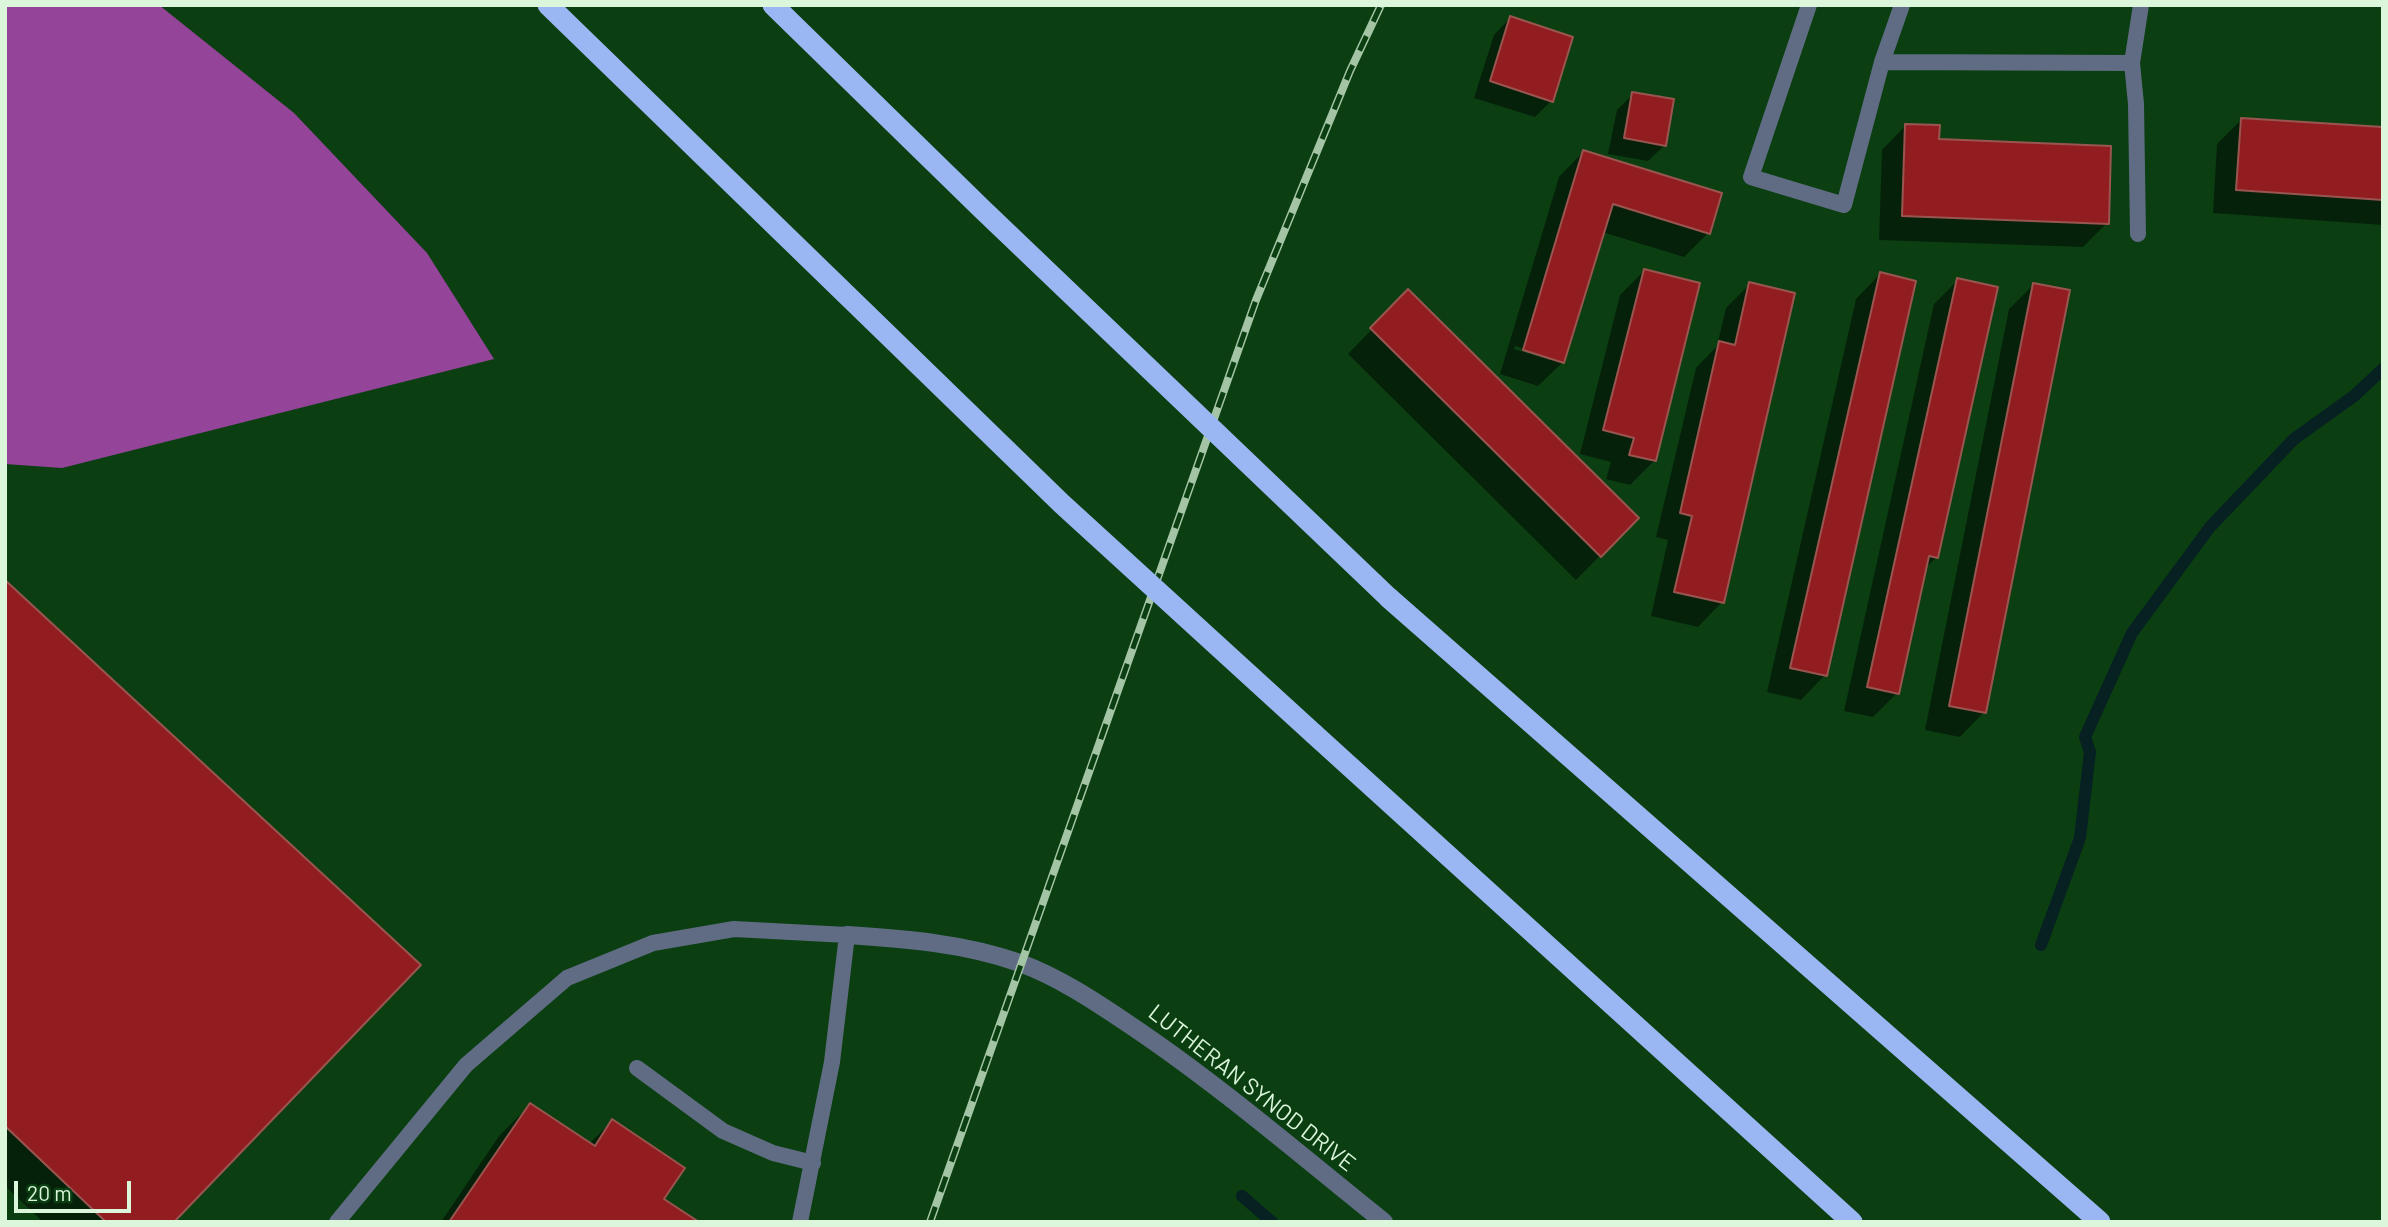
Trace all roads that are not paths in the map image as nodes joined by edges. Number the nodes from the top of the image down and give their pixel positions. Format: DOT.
graph roads {
  1 [pos="548,5"];
  2 [pos="773,5"];
  3 [pos="1809,5"];
  4 [pos="1902,5"];
  5 [pos="2141,5"];
  6 [pos="1882,62"];
  7 [pos="2132,63"];
  8 [pos="2138,234"];
  9 [pos="847,935"];
  10 [pos="637,1068"];
  11 [pos="813,1163"];
  12 [pos="337,1222"];
  13 [pos="800,1222"];
  14 [pos="1384,1222"];
  15 [pos="1852,1222"];
  16 [pos="2100,1222"];
  1 -- 15 [label="highway, bridge"];
  2 -- 16 [label="highway, bridge"];
  3 -- 6 [label="lane"];
  4 -- 6 [label="lane"];
  5 -- 7 [label="lane"];
  6 -- 7 [label="lane"];
  7 -- 8 [label="lane"];
  9 -- 11 [label="lane"];
  9 -- 12 [label="lane"];
  9 -- 14 [label="street, LUTHERAN SYNOD DRIVE"];
  10 -- 11 [label="lane"];
  11 -- 13 [label="lane"];
}
